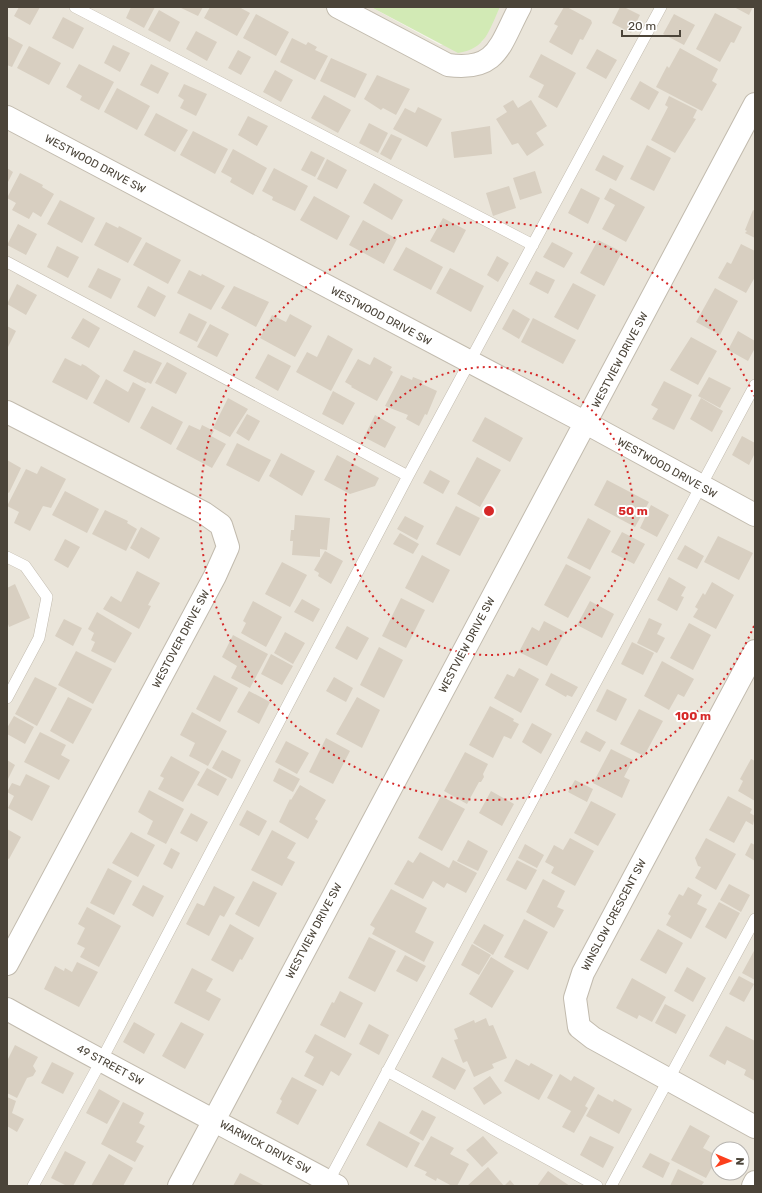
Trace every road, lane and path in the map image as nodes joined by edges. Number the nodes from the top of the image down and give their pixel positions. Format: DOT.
graph roads {
  1 [pos="75,7"];
  2 [pos="338,7"];
  3 [pos="520,7"];
  4 [pos="661,7"];
  5 [pos="755,104"];
  6 [pos="7,117"];
  7 [pos="533,245"];
  8 [pos="7,262"];
  9 [pos="470,362"];
  10 [pos="755,385"];
  11 [pos="7,412"];
  12 [pos="586,423"];
  13 [pos="408,476"];
  14 [pos="701,486"];
  15 [pos="755,515"];
  16 [pos="7,557"];
  17 [pos="755,651"];
  18 [pos="7,698"];
  19 [pos="755,919"];
  20 [pos="7,964"];
  21 [pos="7,1009"];
  22 [pos="101,1061"];
  23 [pos="387,1071"];
  24 [pos="670,1079"];
  25 [pos="214,1119"];
  26 [pos="755,1127"];
  27 [pos="755,1182"];
  28 [pos="330,1184"];
  29 [pos="33,1186"];
  30 [pos="178,1186"];
  31 [pos="597,1186"];
  32 [pos="611,1186"];
  33 [pos="753,1186"];
  1 -- 7 [label="lane"];
  2 -- 3 [label="street"];
  4 -- 7 [label="lane"];
  5 -- 12 [label="street, WESTVIEW DRIVE SW"];
  6 -- 9 [label="street, WESTWOOD DRIVE SW"];
  7 -- 9 [label="lane"];
  8 -- 13 [label="lane"];
  9 -- 12 [label="street, WESTWOOD DRIVE SW"];
  9 -- 13 [label="lane"];
  10 -- 14 [label="lane"];
  11 -- 20 [label="street, WESTOVER DRIVE SW"];
  12 -- 14 [label="street, WESTWOOD DRIVE SW"];
  12 -- 25 [label="street, WESTVIEW DRIVE SW"];
  13 -- 22 [label="lane"];
  14 -- 15 [label="street, WESTWOOD DRIVE SW"];
  14 -- 23 [label="lane"];
  16 -- 18 [label="lane"];
  17 -- 24 [label="street, WINSLOW CRESCENT SW"];
  19 -- 24 [label="lane"];
  21 -- 22 [label="street, 49 STREET SW"];
  22 -- 25 [label="street, 49 STREET SW"];
  22 -- 29 [label="lane"];
  23 -- 28 [label="lane"];
  23 -- 31 [label="lane"];
  24 -- 26 [label="street, WINSLOW CRESCENT SW"];
  24 -- 32 [label="lane"];
  25 -- 28 [label="street, WARWICK DRIVE SW"];
  25 -- 30 [label="street, WESTVIEW DRIVE SW"];
  27 -- 33 [label="street"];
}
